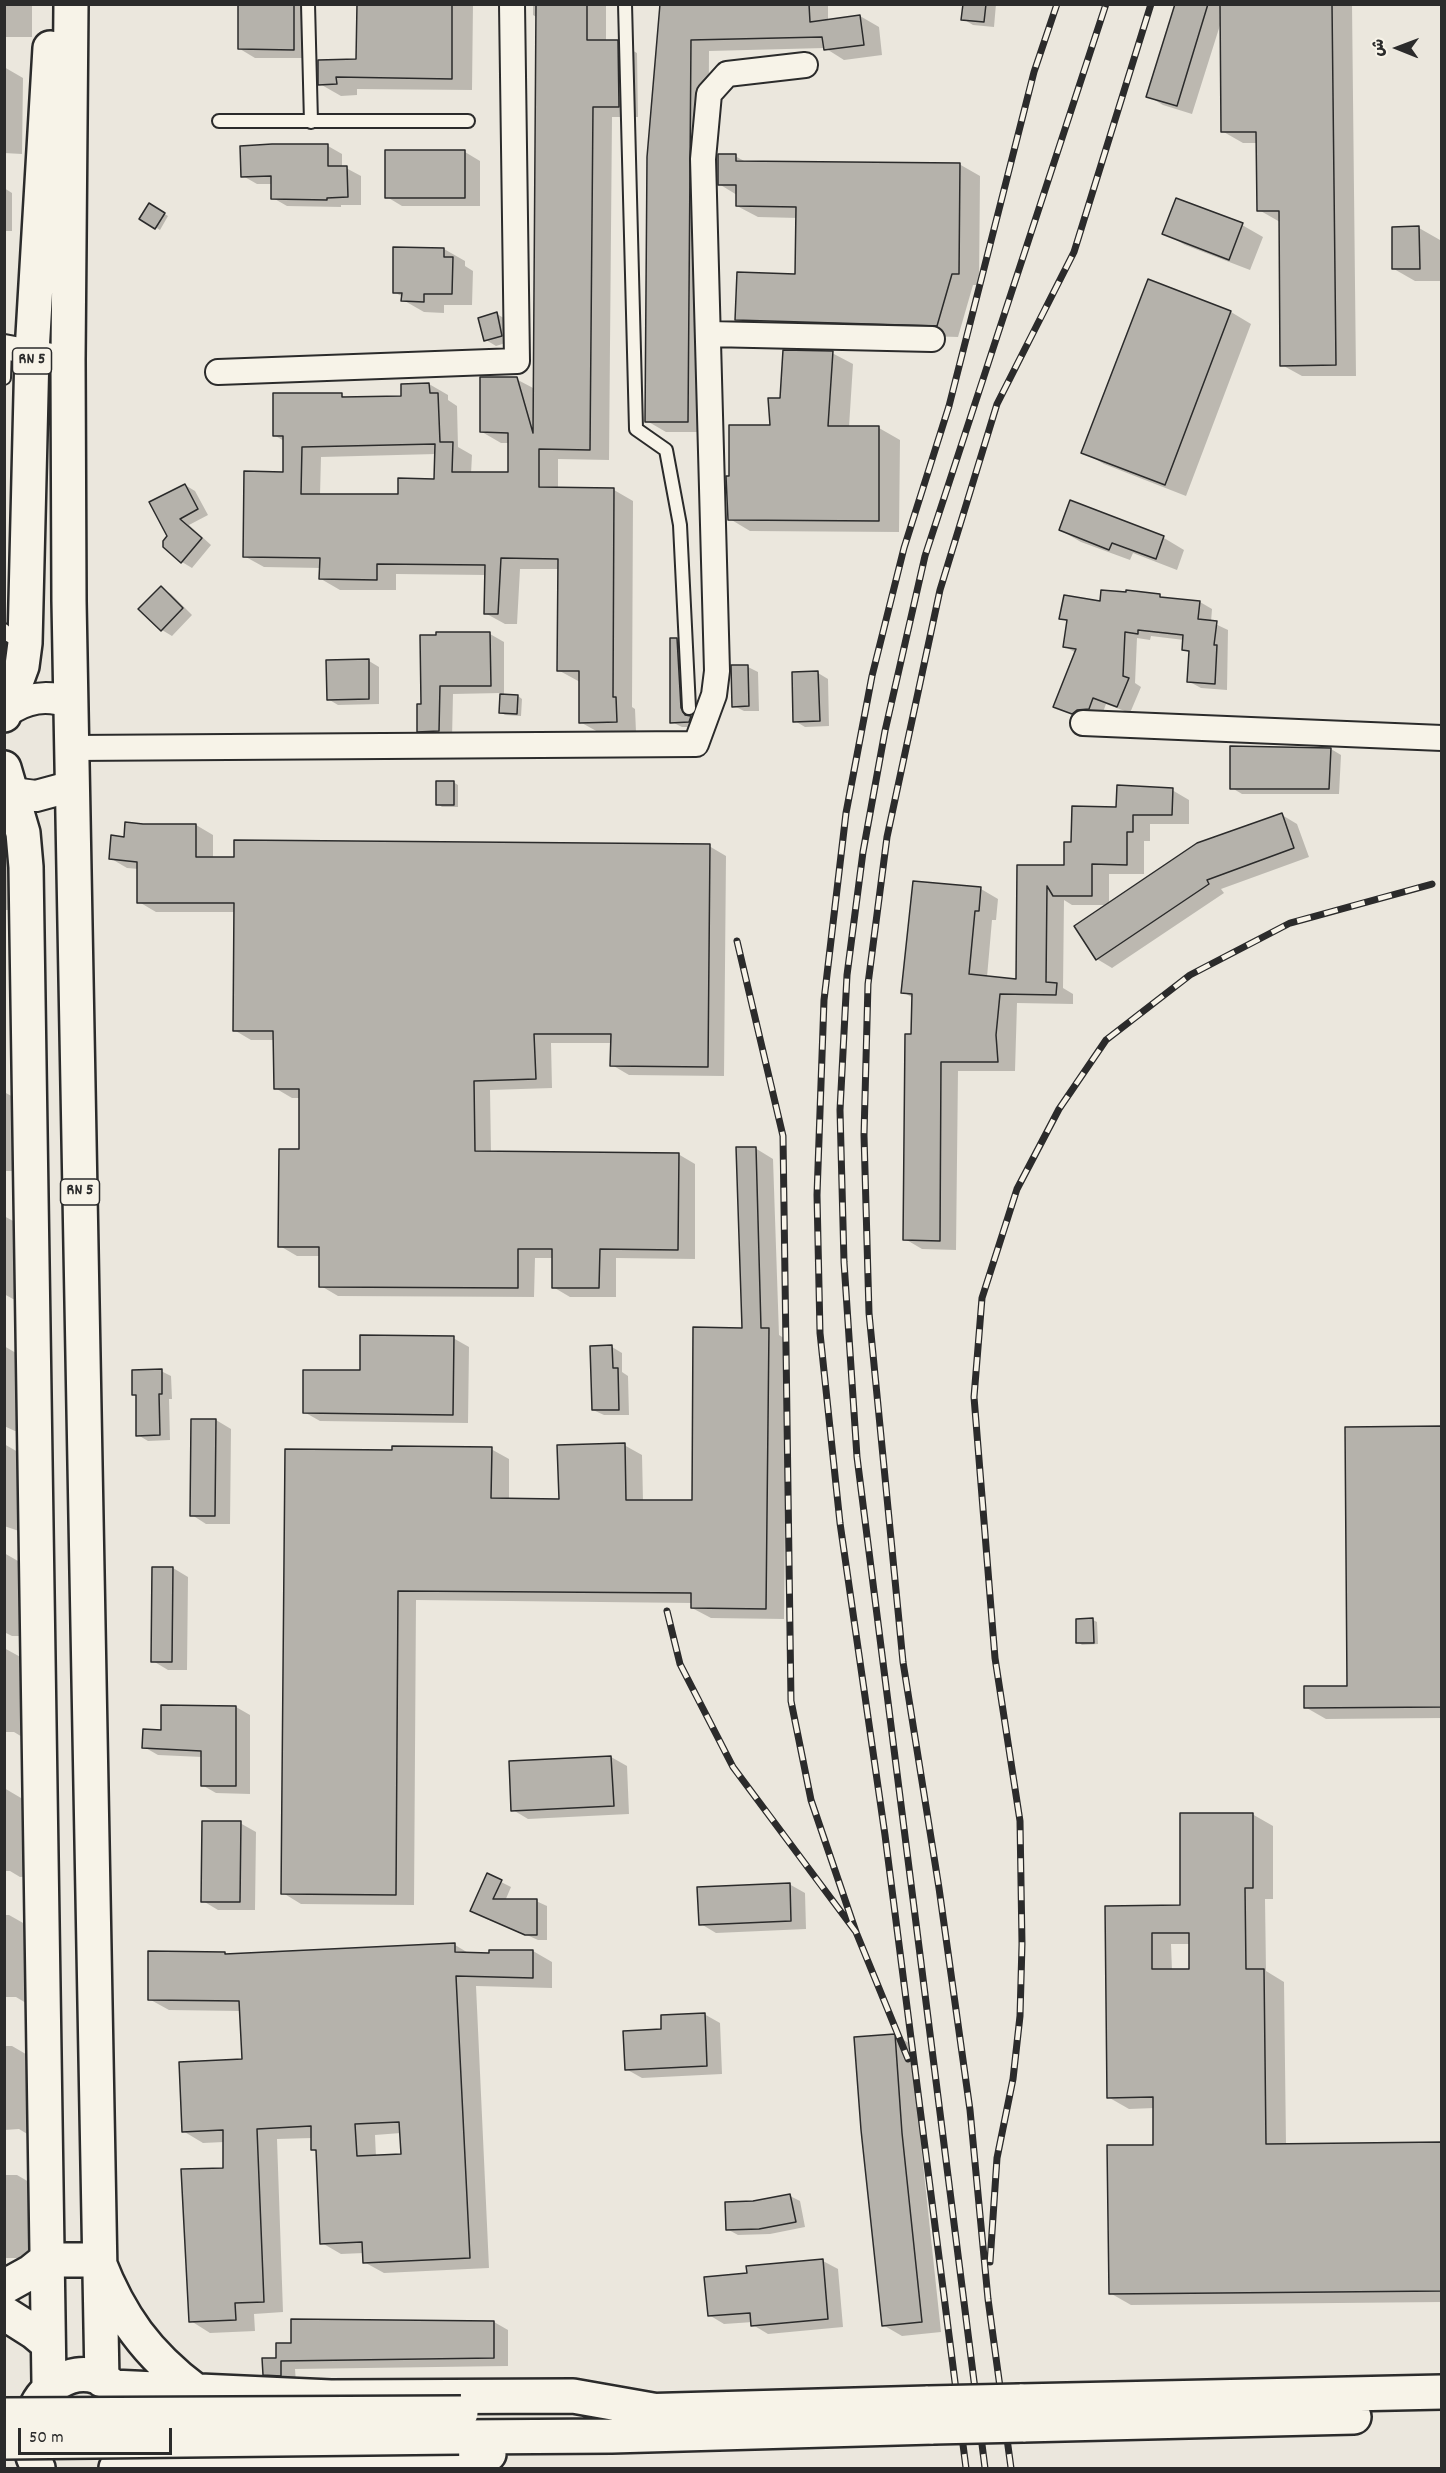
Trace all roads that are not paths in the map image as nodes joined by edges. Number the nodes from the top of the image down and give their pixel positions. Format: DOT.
graph roads {
  1 [pos="52,4"];
  2 [pos="71,4"];
  3 [pos="308,4"];
  4 [pos="512,4"];
  5 [pos="625,4"];
  6 [pos="805,64"];
  7 [pos="219,121"];
  8 [pos="468,121"];
  9 [pos="311,122"];
  10 [pos="709,334"];
  11 [pos="932,339"];
  12 [pos="14,349"];
  13 [pos="68,359"];
  14 [pos="218,372"];
  15 [pos="4,378"];
  16 [pos="15,637"];
  17 [pos="70,645"];
  18 [pos="71,703"];
  19 [pos="688,708"];
  20 [pos="5,713"];
  21 [pos="1083,723"];
  22 [pos="1442,738"];
  23 [pos="72,748"];
  24 [pos="7,784"];
  25 [pos="73,786"];
  26 [pos="46,2260"];
  27 [pos="98,2260"];
  28 [pos="4,2287"];
  29 [pos="4,2313"];
  30 [pos="47,2343"];
  31 [pos="49,2382"];
  32 [pos="107,2383"];
  33 [pos="196,2391"];
  34 [pos="1442,2392"];
  35 [pos="1022,2413"];
  36 [pos="4,2415"];
  37 [pos="1442,2415"];
  38 [pos="666,2422"];
  39 [pos="460,2425"];
  40 [pos="4,2442"];
  41 [pos="225,2464"];
  42 [pos="38,2469"];
  43 [pos="116,2469"];
  44 [pos="136,2469"];
  1 -- 12 [label="highway, RN 5"];
  2 -- 13 [label="highway, RN 5"];
  3 -- 9 [label="lane"];
  4 -- 14 [label="street"];
  5 -- 19 [label="lane"];
  6 -- 10 [label="street"];
  7 -- 9 [label="lane"];
  8 -- 9 [label="lane"];
  10 -- 11 [label="street"];
  10 -- 23 [label="street"];
  12 -- 13 [label="street"];
  12 -- 15 [label="lane"];
  12 -- 16 [label="highway, RN 5"];
  13 -- 17 [label="highway, RN 5"];
  16 -- 17 [label="highway"];
  16 -- 20 [label="highway, RN 5"];
  17 -- 18 [label="highway, RN 5"];
  18 -- 20 [label="street"];
  18 -- 23 [label="highway, RN 5"];
  21 -- 22 [label="street"];
  23 -- 25 [label="highway, RN 5"];
  24 -- 25 [label="street"];
  24 -- 26 [label="highway"];
  25 -- 27 [label="highway, RN 5"];
  26 -- 27 [label="highway"];
  26 -- 28 [label="highway"];
  26 -- 30 [label="highway"];
  27 -- 32 [label="highway, RN 5"];
  27 -- 33 [label="highway"];
  29 -- 30 [label="highway"];
  30 -- 31 [label="highway"];
  31 -- 32 [label="highway"];
  31 -- 42 [label="highway"];
  32 -- 33 [label="highway"];
  32 -- 43 [label="highway"];
  33 -- 38 [label="highway"];
  34 -- 35 [label="highway"];
  35 -- 37 [label="highway"];
  35 -- 38 [label="highway, bridge"];
  36 -- 39 [label="highway, bridge"];
  38 -- 39 [label="highway"];
  38 -- 41 [label="highway"];
  39 -- 40 [label="highway, bridge"];
  41 -- 44 [label="highway"];
}
